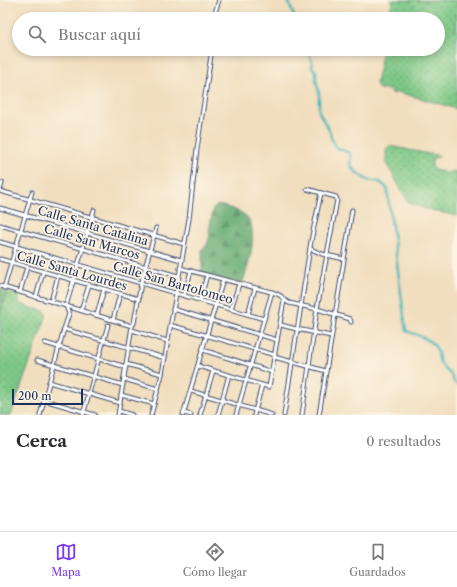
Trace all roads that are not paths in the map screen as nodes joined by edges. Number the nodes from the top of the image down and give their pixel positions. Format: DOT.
graph roads {
  1 [pos="218,0"];
  2 [pos="215,12"];
  3 [pos="211,56"];
  4 [pos="2,183"];
  5 [pos="307,189"];
  6 [pos="0,191"];
  7 [pos="32,192"];
  8 [pos="321,193"];
  9 [pos="29,200"];
  10 [pos="0,208"];
  11 [pos="94,210"];
  12 [pos="352,210"];
  13 [pos="25,216"];
  14 [pos="92,218"];
  15 [pos="0,225"];
  16 [pos="156,228"];
  17 [pos="20,231"];
  18 [pos="87,233"];
  19 [pos="154,236"];
  20 [pos="0,242"];
  21 [pos="184,244"];
  22 [pos="16,246"];
  23 [pos="83,249"];
  24 [pos="311,249"];
  25 [pos="150,251"];
  26 [pos="327,255"];
  27 [pos="0,259"];
  28 [pos="344,259"];
  29 [pos="182,260"];
  30 [pos="11,262"];
  31 [pos="78,265"];
  32 [pos="27,267"];
  33 [pos="145,267"];
  34 [pos="180,268"];
  35 [pos="191,271"];
  36 [pos="43,272"];
  37 [pos="207,275"];
  38 [pos="58,276"];
  39 [pos="178,276"];
  40 [pos="74,280"];
  41 [pos="223,280"];
  42 [pos="141,283"];
  43 [pos="239,284"];
  44 [pos="89,285"];
  45 [pos="2,287"];
  46 [pos="255,288"];
  47 [pos="104,289"];
  48 [pos="20,292"];
  49 [pos="272,292"];
  50 [pos="176,293"];
  51 [pos="120,294"];
  52 [pos="184,296"];
  53 [pos="36,297"];
  54 [pos="139,299"];
  55 [pos="200,300"];
  56 [pos="284,300"];
  57 [pos="51,301"];
  58 [pos="215,304"];
  59 [pos="66,306"];
  60 [pos="301,306"];
  61 [pos="173,308"];
  62 [pos="231,309"];
  63 [pos="317,309"];
  64 [pos="81,310"];
  65 [pos="248,314"];
  66 [pos="98,315"];
  67 [pos="335,315"];
  68 [pos="264,318"];
  69 [pos="113,320"];
  70 [pos="211,320"];
  71 [pos="351,322"];
  72 [pos="108,325"];
  73 [pos="132,326"];
  74 [pos="170,326"];
  75 [pos="281,326"];
  76 [pos="64,329"];
  77 [pos="132,330"];
  78 [pos="297,330"];
  79 [pos="314,332"];
  80 [pos="259,335"];
  81 [pos="207,336"];
  82 [pos="331,336"];
  83 [pos="104,340"];
  84 [pos="277,340"];
  85 [pos="167,341"];
  86 [pos="45,343"];
  87 [pos="58,347"];
  88 [pos="129,348"];
  89 [pos="203,350"];
  90 [pos="255,350"];
  91 [pos="274,356"];
  92 [pos="165,358"];
  93 [pos="99,359"];
  94 [pos="37,360"];
  95 [pos="292,363"];
  96 [pos="250,364"];
  97 [pos="54,365"];
  98 [pos="126,366"];
  99 [pos="198,366"];
  100 [pos="308,367"];
  101 [pos="213,371"];
  102 [pos="326,371"];
  103 [pos="272,372"];
  104 [pos="162,374"];
  105 [pos="229,375"];
  106 [pos="94,377"];
  107 [pos="124,379"];
  108 [pos="246,380"];
  109 [pos="49,382"];
  110 [pos="123,385"];
  111 [pos="262,385"];
  112 [pos="158,389"];
  113 [pos="190,391"];
  114 [pos="89,394"];
  115 [pos="121,395"];
  116 [pos="206,396"];
  117 [pos="44,400"];
  118 [pos="222,400"];
  119 [pos="120,403"];
  120 [pos="154,404"];
  121 [pos="239,406"];
  122 [pos="255,410"];
  123 [pos="84,413"];
  124 [pos="118,413"];
  125 [pos="184,414"];
  126 [pos="40,415"];
  127 [pos="95,415"];
  128 [pos="132,415"];
  129 [pos="151,415"];
  130 [pos="191,415"];
  131 [pos="200,415"];
  132 [pos="218,415"];
  133 [pos="236,415"];
  134 [pos="254,415"];
  135 [pos="271,415"];
  136 [pos="284,415"];
  137 [pos="302,415"];
  138 [pos="319,415"];
  1 -- 2 [label="street"];
  3 -- 21 [label="street"];
  4 -- 6 [label="street"];
  5 -- 8 [label="street"];
  6 -- 9 [label="street"];
  7 -- 9 [label="street"];
  8 -- 24 [label="street"];
  8 -- 26 [label="street"];
  9 -- 13 [label="street"];
  9 -- 14 [label="street"];
  10 -- 13 [label="street, Calle Santa Catalina"];
  11 -- 14 [label="street"];
  12 -- 28 [label="street"];
  13 -- 17 [label="street"];
  13 -- 18 [label="street, Calle Santa Catalina"];
  14 -- 18 [label="street"];
  14 -- 19 [label="street"];
  15 -- 17 [label="street, Calle San Marcos"];
  16 -- 19 [label="street"];
  17 -- 22 [label="street"];
  17 -- 23 [label="street, Calle San Marcos"];
  18 -- 23 [label="street"];
  18 -- 25 [label="street, Calle Santa Catalina"];
  19 -- 21 [label="street"];
  19 -- 25 [label="street"];
  20 -- 22 [label="street, Calle San Bartolomeo"];
  21 -- 29 [label="street"];
  22 -- 30 [label="street"];
  22 -- 31 [label="street, Calle San Bartolomeo"];
  23 -- 31 [label="street"];
  23 -- 33 [label="street, Calle San Marcos"];
  24 -- 26 [label="street"];
  24 -- 60 [label="street"];
  25 -- 29 [label="street, Calle Santa Catalina"];
  25 -- 33 [label="street"];
  26 -- 28 [label="street"];
  26 -- 63 [label="street"];
  27 -- 30 [label="street, Calle Santa Lourdes"];
  28 -- 67 [label="street"];
  29 -- 34 [label="street"];
  30 -- 32 [label="street, Calle Santa Lourdes"];
  30 -- 45 [label="street"];
  31 -- 40 [label="street"];
  31 -- 42 [label="street, Calle San Bartolomeo"];
  32 -- 36 [label="street, Calle Santa Lourdes"];
  32 -- 48 [label="street"];
  33 -- 39 [label="street, Calle San Marcos"];
  33 -- 42 [label="street"];
  34 -- 35 [label="street"];
  34 -- 39 [label="street"];
  35 -- 37 [label="street"];
  35 -- 52 [label="street"];
  36 -- 38 [label="street, Calle Santa Lourdes"];
  36 -- 53 [label="street"];
  37 -- 41 [label="street"];
  37 -- 55 [label="street"];
  38 -- 40 [label="street, Calle Santa Lourdes"];
  38 -- 57 [label="street"];
  39 -- 50 [label="street"];
  40 -- 44 [label="street, Calle Santa Lourdes"];
  40 -- 59 [label="street"];
  41 -- 43 [label="street"];
  41 -- 58 [label="street"];
  42 -- 50 [label="street, Calle San Bartolomeo"];
  42 -- 54 [label="street"];
  43 -- 46 [label="street"];
  43 -- 62 [label="street"];
  44 -- 47 [label="street, Calle Santa Lourdes"];
  44 -- 64 [label="street"];
  45 -- 48 [label="street"];
  46 -- 49 [label="street"];
  46 -- 65 [label="street"];
  47 -- 51 [label="street, Calle Santa Lourdes"];
  47 -- 66 [label="street"];
  48 -- 53 [label="street"];
  49 -- 56 [label="street"];
  49 -- 68 [label="street"];
  50 -- 52 [label="street, Calle San Bartolomeo"];
  50 -- 61 [label="street"];
  51 -- 54 [label="street, Calle Santa Lourdes"];
  51 -- 69 [label="street"];
  52 -- 55 [label="street, Calle San Bartolomeo"];
  53 -- 57 [label="street"];
  54 -- 73 [label="street"];
  55 -- 58 [label="street, Calle San Bartolomeo"];
  56 -- 60 [label="street"];
  56 -- 75 [label="street"];
  57 -- 59 [label="street"];
  58 -- 62 [label="street, Calle San Bartolomeo"];
  58 -- 70 [label="street"];
  59 -- 64 [label="street"];
  59 -- 76 [label="street"];
  60 -- 63 [label="street"];
  60 -- 78 [label="street"];
  61 -- 70 [label="street"];
  61 -- 74 [label="street"];
  62 -- 65 [label="street, Calle San Bartolomeo"];
  63 -- 67 [label="street"];
  63 -- 79 [label="street"];
  64 -- 66 [label="street"];
  65 -- 68 [label="street, Calle San Bartolomeo"];
  66 -- 69 [label="street"];
  67 -- 71 [label="street"];
  67 -- 82 [label="street"];
  68 -- 80 [label="street"];
  69 -- 73 [label="street"];
  70 -- 80 [label="street"];
  70 -- 81 [label="street"];
  72 -- 83 [label="street"];
  73 -- 77 [label="street"];
  74 -- 81 [label="street"];
  74 -- 85 [label="street"];
  75 -- 78 [label="street"];
  75 -- 84 [label="street"];
  76 -- 83 [label="street"];
  76 -- 87 [label="street"];
  77 -- 85 [label="street"];
  77 -- 88 [label="street"];
  78 -- 79 [label="street"];
  78 -- 95 [label="street"];
  79 -- 82 [label="street"];
  79 -- 100 [label="street"];
  80 -- 84 [label="street"];
  80 -- 90 [label="street"];
  81 -- 89 [label="street"];
  81 -- 90 [label="street"];
  82 -- 102 [label="street"];
  83 -- 88 [label="street"];
  83 -- 93 [label="street"];
  84 -- 91 [label="street"];
  85 -- 92 [label="street"];
  86 -- 87 [label="street"];
  87 -- 93 [label="street"];
  87 -- 97 [label="street"];
  88 -- 92 [label="street"];
  88 -- 98 [label="street"];
  89 -- 96 [label="street"];
  89 -- 99 [label="street"];
  90 -- 91 [label="street"];
  90 -- 96 [label="street"];
  91 -- 95 [label="street"];
  91 -- 103 [label="street"];
  92 -- 104 [label="street"];
  93 -- 98 [label="street"];
  93 -- 106 [label="street"];
  94 -- 97 [label="street"];
  95 -- 100 [label="street"];
  95 -- 136 [label="street"];
  96 -- 103 [label="street"];
  96 -- 108 [label="street"];
  97 -- 106 [label="street"];
  97 -- 109 [label="street"];
  98 -- 104 [label="street"];
  98 -- 107 [label="street"];
  99 -- 101 [label="street"];
  99 -- 113 [label="street"];
  100 -- 102 [label="street"];
  100 -- 137 [label="street"];
  101 -- 105 [label="street"];
  101 -- 116 [label="street"];
  102 -- 138 [label="street"];
  103 -- 111 [label="street"];
  104 -- 112 [label="street"];
  105 -- 108 [label="street"];
  105 -- 118 [label="street"];
  106 -- 110 [label="street"];
  106 -- 114 [label="street"];
  107 -- 110 [label="street"];
  107 -- 112 [label="street"];
  108 -- 111 [label="street"];
  108 -- 121 [label="street"];
  109 -- 114 [label="street"];
  109 -- 117 [label="street"];
  110 -- 115 [label="street"];
  111 -- 122 [label="street"];
  112 -- 120 [label="street"];
  113 -- 116 [label="street"];
  113 -- 125 [label="street"];
  114 -- 119 [label="street"];
  114 -- 123 [label="street"];
  115 -- 119 [label="street"];
  115 -- 120 [label="street"];
  116 -- 118 [label="street"];
  116 -- 131 [label="street"];
  117 -- 123 [label="street"];
  117 -- 126 [label="street"];
  118 -- 121 [label="street"];
  118 -- 132 [label="street"];
  119 -- 124 [label="street"];
  120 -- 129 [label="street"];
  121 -- 122 [label="street"];
  121 -- 133 [label="street"];
  122 -- 134 [label="street"];
  122 -- 135 [label="street"];
  123 -- 127 [label="street"];
  124 -- 128 [label="street"];
  125 -- 130 [label="street"];
}
